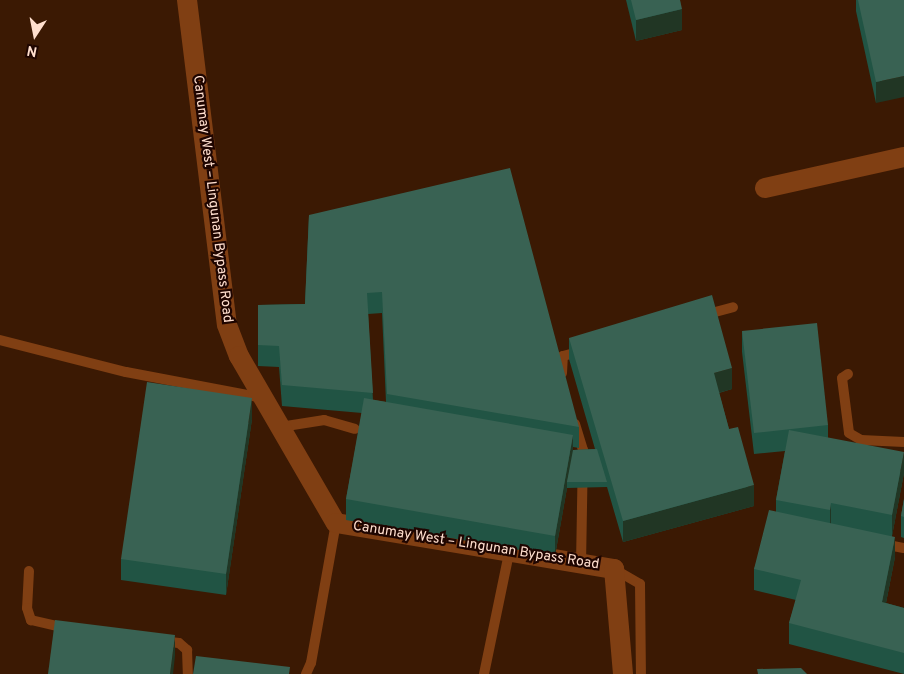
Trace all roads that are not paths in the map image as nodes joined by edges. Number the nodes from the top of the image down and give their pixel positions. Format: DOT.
graph roads {
  1 [pos="187,0"];
  2 [pos="904,157"];
  3 [pos="765,188"];
  4 [pos="732,307"];
  5 [pos="695,318"];
  6 [pos="0,340"];
  7 [pos="592,348"];
  8 [pos="848,374"];
  9 [pos="565,384"];
  10 [pos="263,398"];
  11 [pos="572,412"];
  12 [pos="280,427"];
  13 [pos="355,429"];
  14 [pos="904,442"];
  15 [pos="336,523"];
  16 [pos="870,541"];
  17 [pos="904,548"];
  18 [pos="509,554"];
  19 [pos="580,564"];
  20 [pos="614,569"];
  21 [pos="29,571"];
  22 [pos="75,629"];
  23 [pos="150,639"];
  24 [pos="191,668"];
  25 [pos="306,674"];
  26 [pos="484,674"];
  27 [pos="623,674"];
  28 [pos="641,674"];
  1 -- 10 [label="street, Canumay West – Lingunan Bypass Road"];
  2 -- 3 [label="street"];
  4 -- 5 [label="lane"];
  6 -- 10 [label="lane"];
  7 -- 9 [label="lane"];
  8 -- 14 [label="lane"];
  10 -- 12 [label="street, Canumay West – Lingunan Bypass Road"];
  11 -- 19 [label="lane"];
  12 -- 13 [label="lane"];
  12 -- 15 [label="street, Canumay West – Lingunan Bypass Road"];
  15 -- 18 [label="street, Canumay West – Lingunan Bypass Road"];
  15 -- 25 [label="lane"];
  16 -- 17 [label="lane"];
  18 -- 19 [label="street, Canumay West – Lingunan Bypass Road"];
  18 -- 26 [label="lane"];
  19 -- 20 [label="street, Canumay West – Lingunan Bypass Road"];
  20 -- 27 [label="street, Canumay West – Lingunan Bypass Road"];
  20 -- 28 [label="lane"];
  21 -- 22 [label="lane"];
  23 -- 24 [label="lane"];
}
